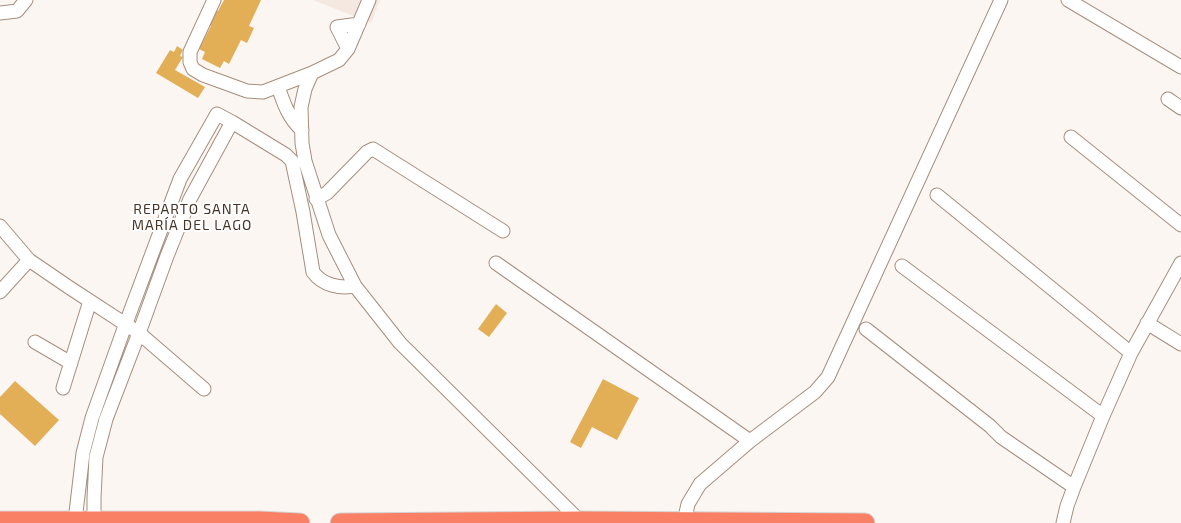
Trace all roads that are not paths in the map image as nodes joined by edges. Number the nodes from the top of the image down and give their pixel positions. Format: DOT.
graph roads {
  1 [pos="26,0"];
  2 [pos="214,0"];
  3 [pos="369,0"];
  4 [pos="1001,0"];
  5 [pos="1068,0"];
  6 [pos="0,13"];
  7 [pos="359,24"];
  8 [pos="348,49"];
  9 [pos="1181,66"];
  10 [pos="312,74"];
  11 [pos="278,86"];
  12 [pos="1168,99"];
  13 [pos="1181,108"];
  14 [pos="232,122"];
  15 [pos="302,130"];
  16 [pos="1070,137"];
  17 [pos="937,195"];
  18 [pos="316,199"];
  19 [pos="1181,225"];
  20 [pos="0,226"];
  21 [pos="503,231"];
  22 [pos="29,260"];
  23 [pos="496,263"];
  24 [pos="1181,264"];
  25 [pos="902,266"];
  26 [pos="355,286"];
  27 [pos="0,292"];
  28 [pos="90,301"];
  29 [pos="126,323"];
  30 [pos="1147,323"];
  31 [pos="866,329"];
  32 [pos="139,333"];
  33 [pos="35,342"];
  34 [pos="1181,344"];
  35 [pos="1131,352"];
  36 [pos="71,363"];
  37 [pos="64,388"];
  38 [pos="204,389"];
  39 [pos="1103,416"];
  40 [pos="750,440"];
  41 [pos="1074,487"];
  42 [pos="558,499"];
  43 [pos="75,521"];
  44 [pos="0,522"];
  45 [pos="94,522"];
  46 [pos="260,522"];
  47 [pos="551,522"];
  48 [pos="581,522"];
  49 [pos="684,522"];
  50 [pos="300,523"];
  51 [pos="340,523"];
  52 [pos="865,523"];
  53 [pos="1063,523"];
  1 -- 6 [label="street"];
  2 -- 11 [label="street"];
  3 -- 7 [label="street"];
  4 -- 40 [label="street"];
  5 -- 9 [label="street"];
  7 -- 8 [label="street"];
  7 -- 8 [label="street"];
  8 -- 10 [label="street"];
  10 -- 11 [label="street"];
  10 -- 15 [label="street"];
  11 -- 15 [label="street"];
  12 -- 13 [label="street"];
  14 -- 26 [label="street"];
  14 -- 29 [label="street"];
  14 -- 32 [label="street"];
  15 -- 18 [label="street"];
  16 -- 19 [label="street"];
  17 -- 35 [label="street"];
  18 -- 21 [label="street"];
  18 -- 26 [label="street"];
  20 -- 22 [label="street"];
  22 -- 27 [label="street"];
  22 -- 28 [label="street"];
  23 -- 40 [label="street"];
  24 -- 30 [label="street"];
  25 -- 39 [label="street"];
  26 -- 42 [label="street"];
  28 -- 29 [label="street"];
  28 -- 36 [label="street"];
  29 -- 32 [label="street"];
  29 -- 43 [label="street"];
  30 -- 34 [label="street"];
  30 -- 35 [label="street"];
  31 -- 41 [label="street"];
  32 -- 38 [label="street"];
  32 -- 45 [label="street"];
  33 -- 36 [label="street"];
  35 -- 39 [label="street"];
  36 -- 37 [label="street"];
  39 -- 41 [label="street"];
  40 -- 49 [label="street"];
  41 -- 53 [label="street"];
  42 -- 47 [label="street"];
  42 -- 48 [label="street"];
  43 -- 44 [label="highway"];
  43 -- 45 [label="highway"];
  45 -- 46 [label="highway"];
  46 -- 50 [label="highway"];
  47 -- 48 [label="highway"];
  47 -- 51 [label="highway"];
  48 -- 49 [label="highway"];
  49 -- 52 [label="highway"];
}
